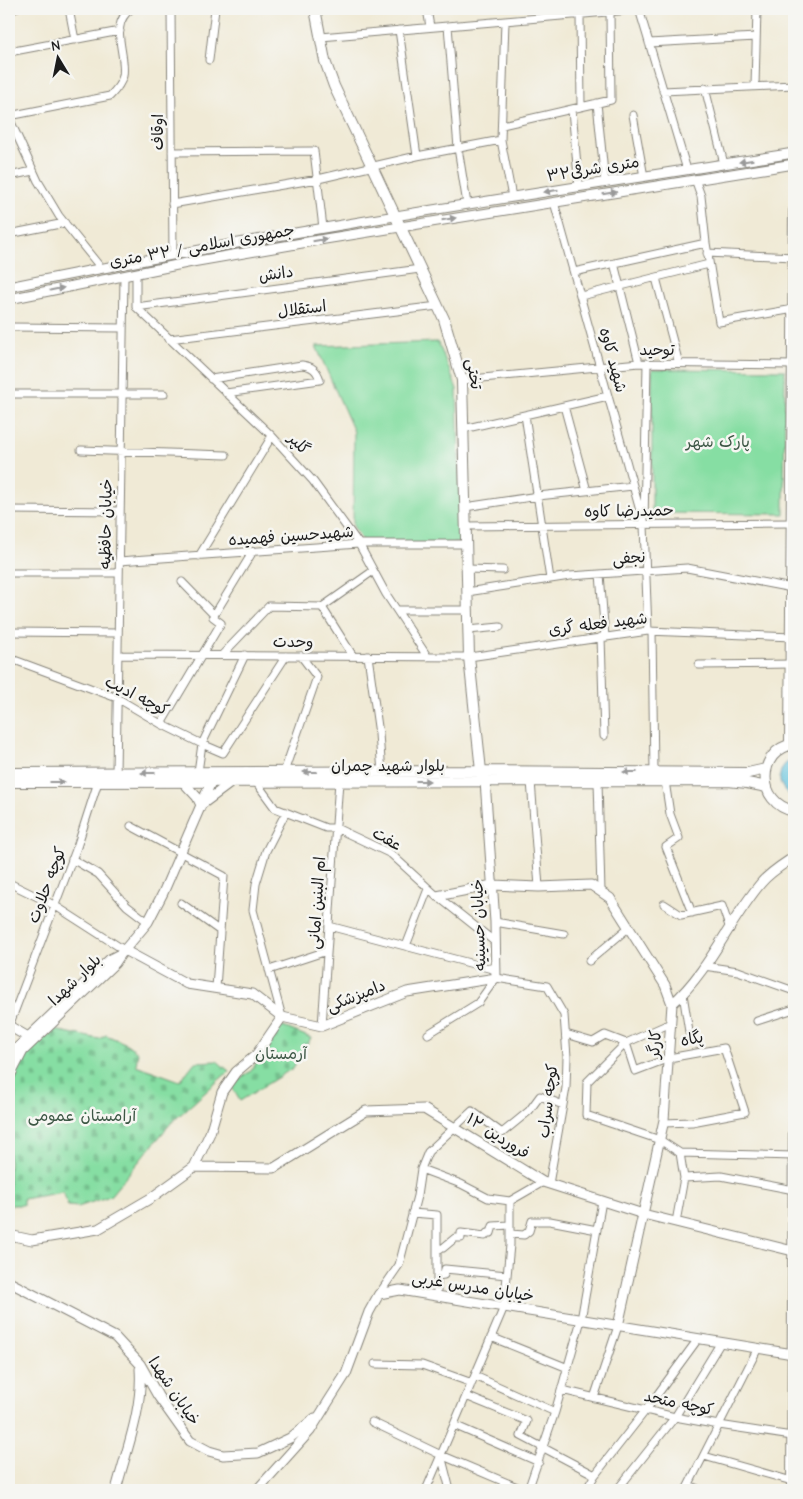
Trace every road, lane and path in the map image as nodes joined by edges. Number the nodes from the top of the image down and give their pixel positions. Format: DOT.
graph roads {
  1 [pos="15,9"];
  2 [pos="69,9"];
  3 [pos="131,9"];
  4 [pos="170,9"];
  5 [pos="214,9"];
  6 [pos="316,9"];
  7 [pos="427,9"];
  8 [pos="640,9"];
  9 [pos="757,9"];
  10 [pos="9,10"];
  11 [pos="120,12"];
  12 [pos="610,12"];
  13 [pos="580,14"];
  14 [pos="505,21"];
  15 [pos="448,26"];
  16 [pos="430,27"];
  17 [pos="399,30"];
  18 [pos="120,31"];
  19 [pos="321,37"];
  20 [pos="756,37"];
  21 [pos="74,40"];
  22 [pos="649,44"];
  23 [pos="9,52"];
  24 [pos="209,60"];
  25 [pos="794,85"];
  26 [pos="755,86"];
  27 [pos="705,88"];
  28 [pos="663,91"];
  29 [pos="597,103"];
  30 [pos="581,108"];
  31 [pos="572,110"];
  32 [pos="633,115"];
  33 [pos="9,117"];
  34 [pos="502,125"];
  35 [pos="501,140"];
  36 [pos="458,148"];
  37 [pos="172,152"];
  38 [pos="794,153"];
  39 [pos="417,156"];
  40 [pos="724,164"];
  41 [pos="794,164"];
  42 [pos="373,167"];
  43 [pos="686,170"];
  44 [pos="33,171"];
  45 [pos="9,176"];
  46 [pos="644,177"];
  47 [pos="318,179"];
  48 [pos="695,180"];
  49 [pos="605,182"];
  50 [pos="579,187"];
  51 [pos="512,197"];
  52 [pos="554,202"];
  53 [pos="172,204"];
  54 [pos="466,204"];
  55 [pos="794,211"];
  56 [pos="396,215"];
  57 [pos="65,223"];
  58 [pos="401,227"];
  59 [pos="323,228"];
  60 [pos="9,234"];
  61 [pos="706,242"];
  62 [pos="190,252"];
  63 [pos="707,253"];
  64 [pos="172,255"];
  65 [pos="794,257"];
  66 [pos="192,262"];
  67 [pos="614,263"];
  68 [pos="709,264"];
  69 [pos="101,268"];
  70 [pos="420,269"];
  71 [pos="574,272"];
  72 [pos="136,273"];
  73 [pos="124,276"];
  74 [pos="656,278"];
  75 [pos="9,287"];
  76 [pos="620,287"];
  77 [pos="581,296"];
  78 [pos="9,298"];
  79 [pos="438,306"];
  80 [pos="136,307"];
  81 [pos="794,309"];
  82 [pos="9,327"];
  83 [pos="123,328"];
  84 [pos="169,339"];
  85 [pos="639,363"];
  86 [pos="648,363"];
  87 [pos="679,364"];
  88 [pos="793,365"];
  89 [pos="601,367"];
  90 [pos="211,379"];
  91 [pos="462,380"];
  92 [pos="226,393"];
  93 [pos="9,394"];
  94 [pos="122,394"];
  95 [pos="164,394"];
  96 [pos="608,396"];
  97 [pos="564,406"];
  98 [pos="525,415"];
  99 [pos="464,429"];
  100 [pos="272,436"];
  101 [pos="81,450"];
  102 [pos="121,452"];
  103 [pos="226,455"];
  104 [pos="633,486"];
  105 [pos="587,491"];
  106 [pos="538,496"];
  107 [pos="465,507"];
  108 [pos="9,510"];
  109 [pos="120,511"];
  110 [pos="792,523"];
  111 [pos="644,525"];
  112 [pos="466,526"];
  113 [pos="543,526"];
  114 [pos="359,544"];
  115 [pos="466,544"];
  116 [pos="252,553"];
  117 [pos="199,556"];
  118 [pos="119,561"];
  119 [pos="467,569"];
  120 [pos="503,570"];
  121 [pos="373,571"];
  122 [pos="647,571"];
  123 [pos="12,573"];
  124 [pos="119,573"];
  125 [pos="600,574"];
  126 [pos="550,579"];
  127 [pos="182,582"];
  128 [pos="792,588"];
  129 [pos="467,592"];
  130 [pos="322,607"];
  131 [pos="397,610"];
  132 [pos="468,610"];
  133 [pos="214,615"];
  134 [pos="500,627"];
  135 [pos="468,630"];
  136 [pos="650,631"];
  137 [pos="11,632"];
  138 [pos="118,633"];
  139 [pos="603,637"];
  140 [pos="792,637"];
  141 [pos="793,652"];
  142 [pos="118,655"];
  143 [pos="203,655"];
  144 [pos="222,655"];
  145 [pos="245,655"];
  146 [pos="286,656"];
  147 [pos="301,656"];
  148 [pos="353,656"];
  149 [pos="368,656"];
  150 [pos="427,656"];
  151 [pos="468,657"];
  152 [pos="9,658"];
  153 [pos="791,664"];
  154 [pos="699,665"];
  155 [pos="117,698"];
  156 [pos="161,724"];
  157 [pos="604,736"];
  158 [pos="202,744"];
  159 [pos="792,744"];
  160 [pos="766,769"];
  161 [pos="481,771"];
  162 [pos="198,772"];
  163 [pos="284,772"];
  164 [pos="654,772"];
  165 [pos="9,773"];
  166 [pos="116,773"];
  167 [pos="382,773"];
  168 [pos="340,776"];
  169 [pos="486,781"];
  170 [pos="532,781"];
  171 [pos="598,781"];
  172 [pos="665,781"];
  173 [pos="9,782"];
  174 [pos="98,782"];
  175 [pos="183,782"];
  176 [pos="211,782"];
  177 [pos="232,782"];
  178 [pos="256,782"];
  179 [pos="767,787"];
  180 [pos="201,805"];
  181 [pos="286,812"];
  182 [pos="793,813"];
  183 [pos="131,826"];
  184 [pos="336,828"];
  185 [pos="180,853"];
  186 [pos="794,857"];
  187 [pos="72,859"];
  188 [pos="9,883"];
  189 [pos="492,885"];
  190 [pos="538,887"];
  191 [pos="428,889"];
  192 [pos="601,892"];
  193 [pos="437,896"];
  194 [pos="54,904"];
  195 [pos="181,904"];
  196 [pos="664,904"];
  197 [pos="692,913"];
  198 [pos="148,922"];
  199 [pos="495,922"];
  200 [pos="329,926"];
  201 [pos="628,928"];
  202 [pos="730,929"];
  203 [pos="220,931"];
  204 [pos="564,934"];
  205 [pos="495,942"];
  206 [pos="406,946"];
  207 [pos="327,951"];
  208 [pos="122,952"];
  209 [pos="589,962"];
  210 [pos="704,966"];
  211 [pos="269,970"];
  212 [pos="496,974"];
  213 [pos="216,988"];
  214 [pos="794,991"];
  215 [pos="683,994"];
  216 [pos="672,1004"];
  217 [pos="794,1010"];
  218 [pos="282,1017"];
  219 [pos="757,1021"];
  220 [pos="672,1023"];
  221 [pos="9,1026"];
  222 [pos="322,1026"];
  223 [pos="428,1034"];
  224 [pos="566,1034"];
  225 [pos="28,1037"];
  226 [pos="690,1038"];
  227 [pos="626,1042"];
  228 [pos="669,1058"];
  229 [pos="9,1062"];
  230 [pos="9,1078"];
  231 [pos="563,1105"];
  232 [pos="794,1113"];
  233 [pos="664,1123"];
  234 [pos="455,1126"];
  235 [pos="660,1140"];
  236 [pos="680,1153"];
  237 [pos="794,1156"];
  238 [pos="194,1167"];
  239 [pos="421,1169"];
  240 [pos="684,1178"];
  241 [pos="546,1183"];
  242 [pos="794,1190"];
  243 [pos="510,1201"];
  244 [pos="602,1201"];
  245 [pos="412,1213"];
  246 [pos="643,1214"];
  247 [pos="676,1222"];
  248 [pos="510,1225"];
  249 [pos="597,1230"];
  250 [pos="510,1234"];
  251 [pos="9,1235"];
  252 [pos="437,1249"];
  253 [pos="793,1251"];
  254 [pos="507,1275"];
  255 [pos="437,1276"];
  256 [pos="9,1282"];
  257 [pos="379,1294"];
  258 [pos="437,1296"];
  259 [pos="504,1307"];
  260 [pos="581,1320"];
  261 [pos="618,1326"];
  262 [pos="491,1337"];
  263 [pos="698,1339"];
  264 [pos="721,1342"];
  265 [pos="758,1348"];
  266 [pos="794,1355"];
  267 [pos="140,1364"];
  268 [pos="374,1364"];
  269 [pos="568,1368"];
  270 [pos="473,1379"];
  271 [pos="562,1390"];
  272 [pos="466,1396"];
  273 [pos="594,1398"];
  274 [pos="646,1410"];
  275 [pos="322,1412"];
  276 [pos="555,1412"];
  277 [pos="674,1417"];
  278 [pos="372,1422"];
  279 [pos="454,1425"];
  280 [pos="719,1425"];
  281 [pos="792,1436"];
  282 [pos="544,1448"];
  283 [pos="441,1455"];
  284 [pos="704,1456"];
  285 [pos="539,1462"];
  286 [pos="595,1475"];
  287 [pos="792,1486"];
  288 [pos="688,1488"];
  289 [pos="116,1490"];
  290 [pos="257,1490"];
  291 [pos="426,1490"];
  292 [pos="450,1490"];
  293 [pos="524,1490"];
  294 [pos="528,1490"];
  295 [pos="586,1490"];
  296 [pos="617,1490"];
  297 [pos="700,1490"];
  1 -- 10 [label="street"];
  2 -- 21 [label="street"];
  3 -- 11 [label="street"];
  4 -- 37 [label="street, اوقاف"];
  5 -- 24 [label="street"];
  6 -- 19 [label="main road, تختی"];
  7 -- 16 [label="street"];
  8 -- 12 [label="street"];
  8 -- 22 [label="street"];
  9 -- 20 [label="street"];
  11 -- 18 [label="street"];
  12 -- 13 [label="street"];
  12 -- 29 [label="street"];
  13 -- 14 [label="street"];
  13 -- 30 [label="street"];
  14 -- 15 [label="street"];
  14 -- 34 [label="street"];
  15 -- 16 [label="street"];
  15 -- 36 [label="street"];
  16 -- 17 [label="street"];
  17 -- 19 [label="street"];
  17 -- 39 [label="street"];
  18 -- 21 [label="street"];
  18 -- 33 [label="street"];
  19 -- 42 [label="main road, تختی"];
  20 -- 22 [label="street"];
  20 -- 26 [label="street"];
  21 -- 23 [label="street"];
  22 -- 28 [label="street"];
  25 -- 26 [label="street"];
  26 -- 27 [label="street"];
  27 -- 28 [label="street"];
  27 -- 40 [label="street"];
  28 -- 43 [label="street"];
  29 -- 30 [label="street"];
  29 -- 49 [label="street"];
  30 -- 31 [label="street"];
  31 -- 34 [label="street"];
  31 -- 50 [label="street"];
  32 -- 46 [label="street"];
  33 -- 44 [label="street"];
  34 -- 35 [label="street"];
  35 -- 36 [label="street"];
  35 -- 51 [label="street"];
  36 -- 39 [label="street"];
  36 -- 54 [label="street"];
  37 -- 47 [label="street"];
  37 -- 53 [label="street, اوقاف"];
  38 -- 40 [label="street, متری شرقی۳۲, one-way"];
  39 -- 42 [label="street"];
  40 -- 43 [label="street, متری شرقی۳۲"];
  41 -- 48 [label="street, متری شرقی۳۲"];
  42 -- 47 [label="street"];
  42 -- 56 [label="main road, تختی"];
  43 -- 46 [label="street, متری شرقی۳۲"];
  43 -- 48 [label="street"];
  44 -- 45 [label="street"];
  44 -- 57 [label="street"];
  46 -- 49 [label="street, متری شرقی۳۲"];
  47 -- 53 [label="street"];
  47 -- 59 [label="street"];
  52 -- 48 [label="street, متری شرقی۳۲, one-way"];
  48 -- 61 [label="street"];
  49 -- 50 [label="street, متری شرقی۳۲"];
  50 -- 51 [label="street, متری شرقی۳۲, one-way"];
  51 -- 54 [label="street, متری شرقی۳۲"];
  58 -- 52 [label="street, متری شرقی۳۲, one-way"];
  52 -- 71 [label="street, شهید کاوه"];
  53 -- 64 [label="street, اوقاف"];
  54 -- 56 [label="street, متری شرقی۳۲"];
  55 -- 65 [label="main road"];
  56 -- 58 [label="main road, تختی"];
  56 -- 59 [label="street, جمهوری اسلامی / ۳۲ متری"];
  57 -- 60 [label="street"];
  57 -- 69 [label="street"];
  66 -- 58 [label="street, جمهوری اسلامی / ۳۲ متری, one-way"];
  58 -- 70 [label="main road, تختی"];
  59 -- 62 [label="street, جمهوری اسلامی / ۳۲ متری"];
  61 -- 63 [label="street"];
  61 -- 67 [label="street"];
  62 -- 64 [label="street, جمهوری اسلامی / ۳۲ متری"];
  62 -- 66 [label="street"];
  63 -- 65 [label="street"];
  63 -- 68 [label="street"];
  64 -- 69 [label="street, جمهوری اسلامی / ۳۲ متری"];
  65 -- 81 [label="main road"];
  66 -- 72 [label="street, جمهوری اسلامی / ۳۲ متری"];
  67 -- 71 [label="street"];
  67 -- 76 [label="street"];
  68 -- 74 [label="street"];
  68 -- 81 [label="street"];
  69 -- 75 [label="street, جمهوری اسلامی / ۳۲ متری"];
  70 -- 79 [label="main road, تختی"];
  70 -- 80 [label="street, دانش"];
  71 -- 77 [label="street, شهید کاوه"];
  72 -- 73 [label="street, جمهوری اسلامی / ۳۲ متری"];
  72 -- 80 [label="street"];
  78 -- 73 [label="street, جمهوری اسلامی / ۳۲ متری, one-way"];
  73 -- 83 [label="street, خیابان حافظیه"];
  74 -- 76 [label="street"];
  74 -- 87 [label="street"];
  76 -- 77 [label="street"];
  76 -- 85 [label="street"];
  77 -- 89 [label="street, شهید کاوه"];
  79 -- 84 [label="street, استقلال"];
  79 -- 91 [label="main road, تختی"];
  80 -- 84 [label="street, گلپر"];
  81 -- 88 [label="main road"];
  82 -- 83 [label="street"];
  83 -- 94 [label="street, خیابان حافظیه"];
  84 -- 90 [label="street, گلپر"];
  85 -- 86 [label="street, توحید"];
  85 -- 89 [label="street, توحید"];
  86 -- 87 [label="street, توحید"];
  86 -- 111 [label="street"];
  87 -- 88 [label="street, توحید"];
  88 -- 110 [label="main road"];
  89 -- 91 [label="street, توحید"];
  89 -- 96 [label="street, شهید کاوه"];
  90 -- 92 [label="street, گلپر"];
  90 -- 92 [label="street"];
  91 -- 99 [label="main road, تختی"];
  92 -- 100 [label="street, گلپر"];
  93 -- 94 [label="street"];
  94 -- 95 [label="street"];
  94 -- 102 [label="street, خیابان حافظیه"];
  96 -- 97 [label="street"];
  96 -- 104 [label="street, شهید کاوه"];
  97 -- 98 [label="street"];
  97 -- 105 [label="street"];
  98 -- 99 [label="street"];
  98 -- 106 [label="street"];
  99 -- 107 [label="main road, تختی"];
  100 -- 114 [label="street, گلپر"];
  100 -- 117 [label="street"];
  101 -- 102 [label="street"];
  102 -- 103 [label="street"];
  102 -- 109 [label="street, خیابان حافظیه"];
  104 -- 105 [label="street"];
  104 -- 111 [label="street, شهید کاوه"];
  105 -- 106 [label="street"];
  106 -- 107 [label="street"];
  106 -- 113 [label="street"];
  107 -- 112 [label="main road, تختی"];
  108 -- 109 [label="street"];
  109 -- 118 [label="street, خیابان حافظیه"];
  110 -- 111 [label="street, حمیدرضا کاوه"];
  110 -- 128 [label="main road"];
  111 -- 113 [label="street, حمیدرضا کاوه"];
  111 -- 122 [label="street"];
  112 -- 113 [label="street, حمیدرضا کاوه"];
  112 -- 115 [label="main road, تختی"];
  113 -- 126 [label="street"];
  114 -- 115 [label="street, شهیدحسین فهمیده"];
  114 -- 116 [label="street, شهیدحسین فهمیده"];
  114 -- 121 [label="street, گلپر"];
  115 -- 119 [label="main road, تختی"];
  116 -- 117 [label="street, شهیدحسین فهمیده"];
  116 -- 133 [label="street"];
  117 -- 118 [label="street, شهیدحسین فهمیده"];
  118 -- 124 [label="street, خیابان حافظیه"];
  119 -- 120 [label="street"];
  119 -- 129 [label="main road, تختی"];
  121 -- 130 [label="street"];
  121 -- 131 [label="street, گلپر"];
  122 -- 125 [label="street, نجفی"];
  122 -- 128 [label="street, نجفی"];
  122 -- 136 [label="street"];
  123 -- 124 [label="street"];
  124 -- 138 [label="street, خیابان حافظیه"];
  125 -- 126 [label="street, نجفی"];
  125 -- 139 [label="street"];
  126 -- 129 [label="street, نجفی"];
  127 -- 133 [label="street"];
  128 -- 140 [label="main road"];
  129 -- 132 [label="main road, تختی"];
  130 -- 144 [label="street"];
  130 -- 148 [label="street"];
  131 -- 132 [label="street"];
  131 -- 150 [label="street, گلپر"];
  132 -- 135 [label="main road, تختی"];
  133 -- 143 [label="street"];
  134 -- 135 [label="street"];
  135 -- 151 [label="main road, تختی"];
  136 -- 139 [label="street, شهید فعله گری"];
  136 -- 140 [label="street, شهید فعله گری"];
  136 -- 164 [label="street"];
  137 -- 138 [label="street"];
  138 -- 142 [label="street, خیابان حافظیه"];
  139 -- 151 [label="street, شهید فعله گری"];
  139 -- 157 [label="street"];
  140 -- 141 [label="main road"];
  141 -- 153 [label="main road"];
  142 -- 143 [label="street, وحدت"];
  142 -- 155 [label="street, خیابان حافظیه"];
  143 -- 144 [label="street, وحدت"];
  143 -- 156 [label="street"];
  144 -- 145 [label="street, وحدت"];
  145 -- 146 [label="street, وحدت"];
  145 -- 158 [label="street"];
  146 -- 147 [label="street, وحدت"];
  146 -- 158 [label="street, کوچه ادیب"];
  147 -- 148 [label="street, وحدت"];
  147 -- 163 [label="street"];
  148 -- 149 [label="street, وحدت"];
  149 -- 150 [label="street, وحدت"];
  149 -- 167 [label="street"];
  150 -- 151 [label="street, وحدت"];
  151 -- 161 [label="main road, تختی"];
  152 -- 155 [label="street, کوچه ادیب"];
  153 -- 154 [label="street"];
  153 -- 159 [label="main road"];
  155 -- 156 [label="street, کوچه ادیب"];
  155 -- 166 [label="street, خیابان حافظیه"];
  156 -- 158 [label="street, کوچه ادیب"];
  158 -- 162 [label="street"];
  159 -- 160 [label="main road"];
  160 -- 164 [label="main road, بلوار شهید چمران"];
  160 -- 179 [label="main road"];
  164 -- 161 [label="main road, بلوار شهید چمران, one-way"];
  161 -- 167 [label="main road, بلوار شهید چمران"];
  161 -- 169 [label="main road"];
  162 -- 163 [label="main road, بلوار شهید چمران"];
  162 -- 166 [label="main road, بلوار شهید چمران, one-way"];
  168 -- 163 [label="main road, بلوار شهید چمران, one-way"];
  165 -- 166 [label="main road, بلوار شهید چمران"];
  167 -- 168 [label="main road, بلوار شهید چمران"];
  168 -- 169 [label="main road, بلوار شهید چمران, one-way"];
  168 -- 178 [label="main road, بلوار شهید چمران"];
  168 -- 184 [label="street, ام البنین امانی"];
  169 -- 170 [label="main road, بلوار شهید چمران"];
  169 -- 189 [label="street, خیابان حسینیه"];
  170 -- 171 [label="main road, بلوار شهید چمران"];
  170 -- 190 [label="street"];
  171 -- 172 [label="main road, بلوار شهید چمران"];
  171 -- 192 [label="street"];
  172 -- 179 [label="main road, بلوار شهید چمران"];
  172 -- 197 [label="street"];
  173 -- 174 [label="main road, بلوار شهید چمران, one-way"];
  174 -- 175 [label="main road, بلوار شهید چمران"];
  174 -- 187 [label="street, کوچه حلاوت"];
  175 -- 176 [label="main road, بلوار شهید چمران"];
  175 -- 180 [label="street"];
  176 -- 177 [label="main road, بلوار شهید چمران"];
  176 -- 180 [label="street"];
  177 -- 178 [label="main road, بلوار شهید چمران"];
  177 -- 180 [label="street"];
  178 -- 181 [label="street, عفت"];
  179 -- 182 [label="main road"];
  180 -- 185 [label="street"];
  181 -- 184 [label="street, عفت"];
  181 -- 211 [label="street"];
  183 -- 185 [label="street"];
  184 -- 191 [label="street, عفت"];
  184 -- 200 [label="street, ام البنین امانی"];
  185 -- 198 [label="street"];
  185 -- 203 [label="street"];
  186 -- 202 [label="street"];
  187 -- 194 [label="street, کوچه حلاوت"];
  187 -- 198 [label="street"];
  188 -- 194 [label="street"];
  189 -- 190 [label="street, کارگر"];
  189 -- 193 [label="street, کارگر"];
  189 -- 199 [label="street, خیابان حسینیه"];
  190 -- 192 [label="street, کارگر"];
  191 -- 193 [label="street, عفت"];
  191 -- 206 [label="street"];
  192 -- 201 [label="street, کارگر"];
  193 -- 205 [label="street, عفت"];
  194 -- 208 [label="street"];
  194 -- 221 [label="street, کوچه حلاوت"];
  195 -- 203 [label="street"];
  196 -- 197 [label="street"];
  197 -- 202 [label="street"];
  198 -- 208 [label="street"];
  199 -- 204 [label="street"];
  199 -- 205 [label="street, خیابان حسینیه"];
  200 -- 206 [label="street"];
  200 -- 207 [label="street, ام البنین امانی"];
  201 -- 209 [label="street"];
  201 -- 216 [label="street, کارگر"];
  202 -- 210 [label="street"];
  203 -- 213 [label="street"];
  205 -- 212 [label="street, خیابان حسینیه"];
  206 -- 212 [label="street"];
  207 -- 211 [label="street"];
  207 -- 222 [label="street, ام البنین امانی"];
  208 -- 213 [label="street, دامپزشکی"];
  208 -- 225 [label="street, بلوار شهدا"];
  208 -- 230 [label="street, بلوار شهدا"];
  210 -- 214 [label="street"];
  210 -- 215 [label="street"];
  211 -- 218 [label="street"];
  212 -- 222 [label="street, دامپزشکی"];
  212 -- 223 [label="street, خیابان حسینیه"];
  212 -- 224 [label="street, کوچه سراب"];
  213 -- 218 [label="street, دامپزشکی"];
  215 -- 216 [label="street"];
  215 -- 226 [label="street"];
  216 -- 220 [label="street, کارگر"];
  217 -- 219 [label="street"];
  218 -- 222 [label="street, دامپزشکی"];
  218 -- 238 [label="street"];
  220 -- 227 [label="street"];
  220 -- 228 [label="street, کارگر"];
  221 -- 225 [label="street"];
  224 -- 227 [label="street"];
  224 -- 231 [label="street, کوچه سراب"];
  225 -- 229 [label="street, بلوار شهدا"];
  227 -- 228 [label="street, پگاه"];
  227 -- 235 [label="street"];
  228 -- 233 [label="street, کارگر"];
  228 -- 233 [label="street, پگاه"];
  231 -- 234 [label="street"];
  231 -- 241 [label="street, کوچه سراب"];
  232 -- 237 [label="main road"];
  233 -- 235 [label="street, کارگر"];
  234 -- 238 [label="street, ۱۲ فروردین"];
  234 -- 239 [label="street"];
  234 -- 241 [label="street, ۱۲ فروردین"];
  235 -- 236 [label="street"];
  235 -- 246 [label="street, کارگر"];
  236 -- 237 [label="street"];
  236 -- 240 [label="street"];
  237 -- 242 [label="main road"];
  238 -- 251 [label="street"];
  239 -- 243 [label="street"];
  239 -- 245 [label="street"];
  240 -- 242 [label="street"];
  240 -- 247 [label="street"];
  241 -- 243 [label="street"];
  241 -- 244 [label="street, ۱۲ فروردین"];
  242 -- 253 [label="main road"];
  243 -- 248 [label="street"];
  244 -- 246 [label="street, ۱۲ فروردین"];
  244 -- 249 [label="street"];
  245 -- 252 [label="street"];
  245 -- 257 [label="street"];
  246 -- 247 [label="street, ۱۲ فروردین"];
  246 -- 261 [label="street, کارگر"];
  247 -- 253 [label="street, ۱۲ فروردین"];
  248 -- 250 [label="street"];
  248 -- 252 [label="street"];
  249 -- 250 [label="street"];
  249 -- 260 [label="street"];
  250 -- 254 [label="street"];
  252 -- 255 [label="street"];
  253 -- 266 [label="main road"];
  254 -- 255 [label="street"];
  254 -- 259 [label="street"];
  255 -- 258 [label="street"];
  256 -- 267 [label="street, خیابان شهدا"];
  257 -- 258 [label="street, خیابان مدرس غربی"];
  257 -- 275 [label="street"];
  258 -- 259 [label="street, خیابان مدرس غربی"];
  259 -- 260 [label="street, خیابان مدرس غربی"];
  259 -- 262 [label="street"];
  260 -- 261 [label="street, خیابان مدرس غربی"];
  260 -- 269 [label="street"];
  261 -- 263 [label="street, خیابان مدرس غربی"];
  261 -- 273 [label="street"];
  262 -- 269 [label="street"];
  262 -- 270 [label="street"];
  263 -- 264 [label="street, خیابان مدرس غربی"];
  263 -- 274 [label="street"];
  264 -- 265 [label="street, خیابان مدرس غربی"];
  264 -- 277 [label="street"];
  265 -- 266 [label="street, خیابان مدرس غربی"];
  265 -- 280 [label="street"];
  266 -- 281 [label="main road"];
  267 -- 275 [label="street, خیابان شهدا"];
  267 -- 289 [label="street"];
  268 -- 270 [label="street"];
  269 -- 271 [label="street"];
  270 -- 272 [label="street"];
  270 -- 276 [label="street"];
  271 -- 273 [label="street, کوچه متحد"];
  271 -- 276 [label="street"];
  272 -- 279 [label="street"];
  272 -- 282 [label="street"];
  273 -- 274 [label="street, کوچه متحد"];
  274 -- 277 [label="street, کوچه متحد"];
  274 -- 286 [label="street"];
  275 -- 290 [label="street"];
  276 -- 282 [label="street"];
  277 -- 280 [label="street, کوچه متحد"];
  277 -- 296 [label="street"];
  278 -- 283 [label="street"];
  279 -- 283 [label="street"];
  279 -- 285 [label="street"];
  280 -- 281 [label="street, کوچه متحد"];
  280 -- 284 [label="street"];
  281 -- 287 [label="main road"];
  282 -- 285 [label="street"];
  282 -- 286 [label="street"];
  283 -- 291 [label="street"];
  283 -- 292 [label="street"];
  283 -- 293 [label="street"];
  284 -- 287 [label="street"];
  284 -- 288 [label="street"];
  285 -- 294 [label="street"];
  286 -- 295 [label="street"];
  288 -- 297 [label="street"];
}
